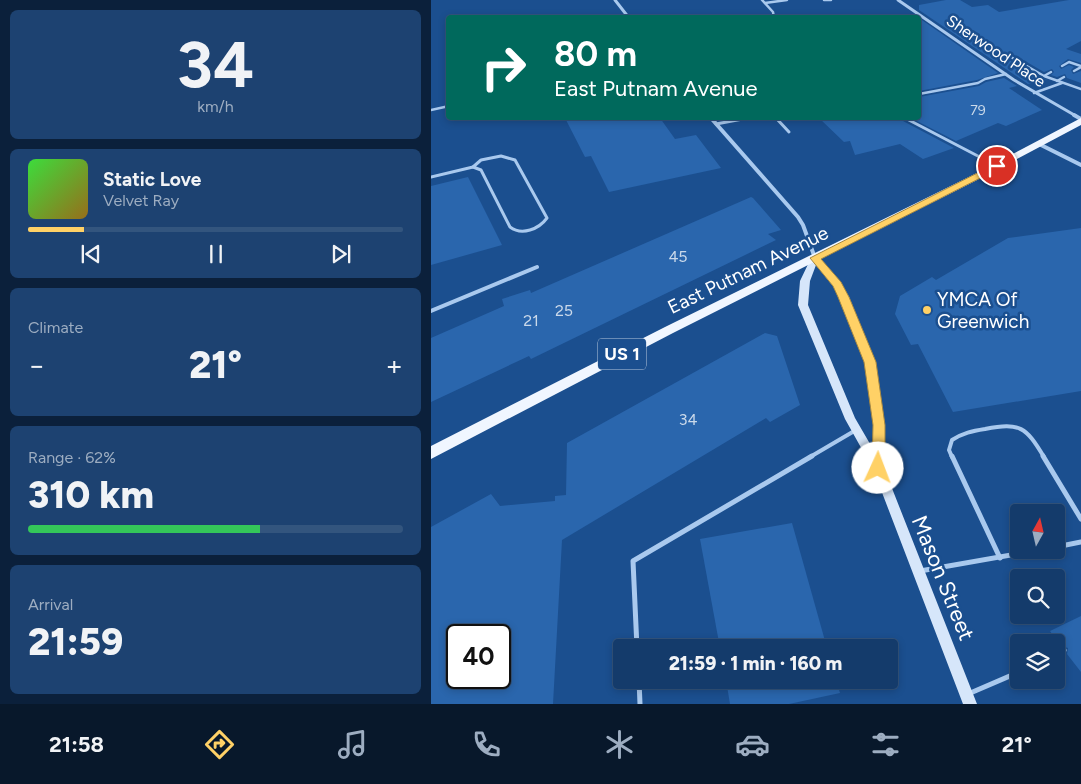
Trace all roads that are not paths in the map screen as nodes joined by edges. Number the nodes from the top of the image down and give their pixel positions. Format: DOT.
graph roads {
  1 [pos="615,0"];
  2 [pos="762,0"];
  3 [pos="787,0"];
  4 [pos="823,0"];
  5 [pos="831,0"];
  6 [pos="898,0"];
  7 [pos="765,3"];
  8 [pos="627,15"];
  9 [pos="774,15"];
  10 [pos="920,15"];
  11 [pos="922,16"];
  12 [pos="1011,57"];
  13 [pos="1062,66"];
  14 [pos="1081,66"];
  15 [pos="1074,71"];
  16 [pos="1051,72"];
  17 [pos="1006,74"];
  18 [pos="1044,76"];
  19 [pos="1064,77"];
  20 [pos="1057,81"];
  21 [pos="1062,83"];
  22 [pos="1081,85"];
  23 [pos="1077,87"];
  24 [pos="1081,89"];
  25 [pos="1034,93"];
  26 [pos="921,94"];
  27 [pos="446,107"];
  28 [pos="431,110"];
  29 [pos="713,120"];
  30 [pos="738,120"];
  31 [pos="779,120"];
  32 [pos="909,120"];
  33 [pos="1081,120"];
  34 [pos="717,124"];
  35 [pos="789,132"];
  36 [pos="1039,144"];
  37 [pos="1081,165"];
  38 [pos="997,166"];
  39 [pos="473,167"];
  40 [pos="431,177"];
  41 [pos="815,258"];
  42 [pos="537,267"];
  43 [pos="431,311"];
  44 [pos="856,430"];
  45 [pos="431,453"];
  46 [pos="878,468"];
  47 [pos="1081,519"];
  48 [pos="1081,542"];
  49 [pos="1065,545"];
  50 [pos="1010,556"];
  51 [pos="1000,558"];
  52 [pos="918,572"];
  53 [pos="637,639"];
  54 [pos="1010,677"];
  55 [pos="639,689"];
  56 [pos="968,699"];
  57 [pos="640,704"];
  1 -- 8 [label="street"];
  2 -- 7 [label="lane"];
  3 -- 7 [label="lane"];
  4 -- 5 [label="lane"];
  6 -- 10 [label="street, Sherwood Place"];
  7 -- 9 [label="lane"];
  11 -- 17 [label="street, Sherwood Place"];
  12 -- 18 [label="lane"];
  13 -- 14 [label="lane"];
  14 -- 15 [label="lane"];
  16 -- 18 [label="lane"];
  17 -- 25 [label="street, Sherwood Place"];
  17 -- 26 [label="lane"];
  18 -- 20 [label="lane"];
  19 -- 20 [label="lane"];
  20 -- 21 [label="lane"];
  21 -- 23 [label="lane"];
  21 -- 25 [label="lane"];
  22 -- 23 [label="lane"];
  23 -- 24 [label="lane"];
  25 -- 33 [label="street, Sherwood Place"];
  27 -- 28 [label="lane"];
  29 -- 34 [label="street"];
  30 -- 34 [label="lane"];
  31 -- 35 [label="lane"];
  32 -- 38 [label="lane"];
  33 -- 36 [label="main road, East Putnam Avenue / US 1"];
  34 -- 41 [label="street"];
  36 -- 37 [label="street"];
  36 -- 38 [label="main road, East Putnam Avenue / US 1"];
  38 -- 41 [label="main road, East Putnam Avenue / US 1"];
  39 -- 39 [label="lane"];
  39 -- 40 [label="lane"];
  41 -- 44 [label="street, Mason Street"];
  41 -- 45 [label="main road, East Putnam Avenue / US 1"];
  41 -- 46 [label="street, Mason Street"];
  42 -- 43 [label="lane"];
  44 -- 46 [label="street, Mason Street"];
  44 -- 53 [label="lane"];
  46 -- 52 [label="street, Mason Street"];
  47 -- 51 [label="lane"];
  48 -- 49 [label="lane"];
  50 -- 51 [label="lane"];
  51 -- 52 [label="lane"];
  52 -- 56 [label="street, Mason Street"];
  54 -- 56 [label="lane"];
  55 -- 57 [label="lane"];
}
